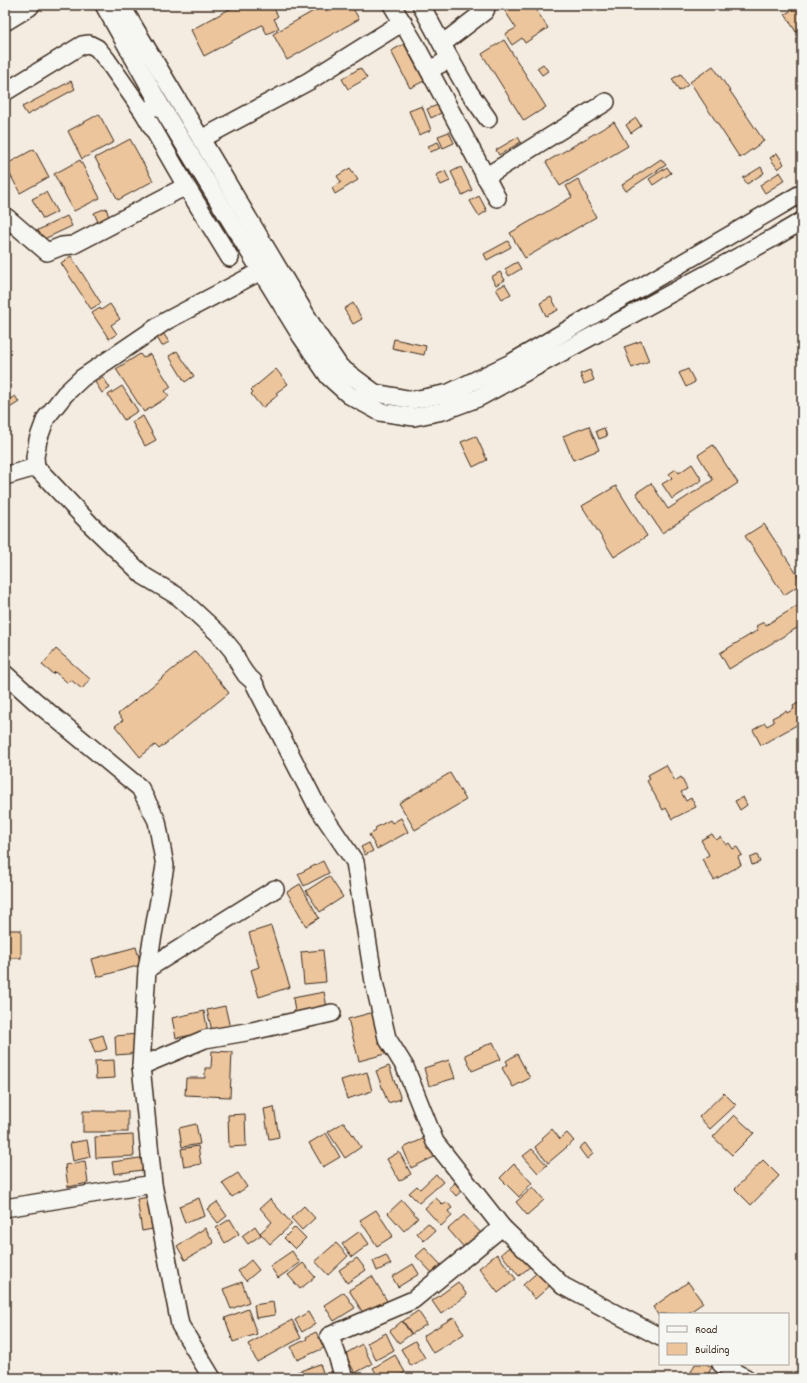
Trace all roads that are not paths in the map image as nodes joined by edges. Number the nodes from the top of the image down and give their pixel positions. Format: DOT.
graph roads {
  1 [pos="28,5"];
  2 [pos="104,5"];
  3 [pos="121,5"];
  4 [pos="392,5"];
  5 [pos="422,5"];
  6 [pos="485,5"];
  7 [pos="5,19"];
  8 [pos="403,22"];
  9 [pos="442,44"];
  10 [pos="450,59"];
  11 [pos="430,70"];
  12 [pos="5,92"];
  13 [pos="606,102"];
  14 [pos="159,103"];
  15 [pos="144,113"];
  16 [pos="488,119"];
  17 [pos="201,139"];
  18 [pos="485,177"];
  19 [pos="186,186"];
  20 [pos="802,193"];
  21 [pos="497,198"];
  22 [pos="5,216"];
  23 [pos="802,221"];
  24 [pos="230,258"];
  25 [pos="261,271"];
  26 [pos="36,467"];
  27 [pos="5,476"];
  28 [pos="5,674"];
  29 [pos="275,889"];
  30 [pos="147,969"];
  31 [pos="332,1012"];
  32 [pos="141,1066"];
  33 [pos="153,1184"];
  34 [pos="5,1208"];
  35 [pos="502,1227"];
  36 [pos="659,1336"];
  37 [pos="723,1365"];
  38 [pos="212,1378"];
  39 [pos="344,1378"];
  40 [pos="746,1378"];
  1 -- 7 [label="highway"];
  2 -- 14 [label="street"];
  3 -- 17 [label="street"];
  4 -- 8 [label="street"];
  5 -- 9 [label="street"];
  6 -- 9 [label="street"];
  8 -- 11 [label="street"];
  8 -- 17 [label="street"];
  9 -- 10 [label="street"];
  10 -- 11 [label="street"];
  10 -- 16 [label="street"];
  11 -- 18 [label="street"];
  12 -- 15 [label="street"];
  13 -- 18 [label="street"];
  14 -- 15 [label="street"];
  14 -- 25 [label="street"];
  15 -- 19 [label="street"];
  17 -- 20 [label="street"];
  18 -- 21 [label="street"];
  19 -- 22 [label="street"];
  19 -- 24 [label="street"];
  23 -- 25 [label="street"];
  25 -- 26 [label="street"];
  26 -- 27 [label="street"];
  26 -- 35 [label="street"];
  28 -- 30 [label="street"];
  29 -- 30 [label="street"];
  30 -- 32 [label="street"];
  31 -- 32 [label="street"];
  32 -- 33 [label="street"];
  33 -- 34 [label="street"];
  33 -- 38 [label="street"];
  35 -- 36 [label="street"];
  35 -- 39 [label="street"];
  37 -- 40 [label="street"];
}
